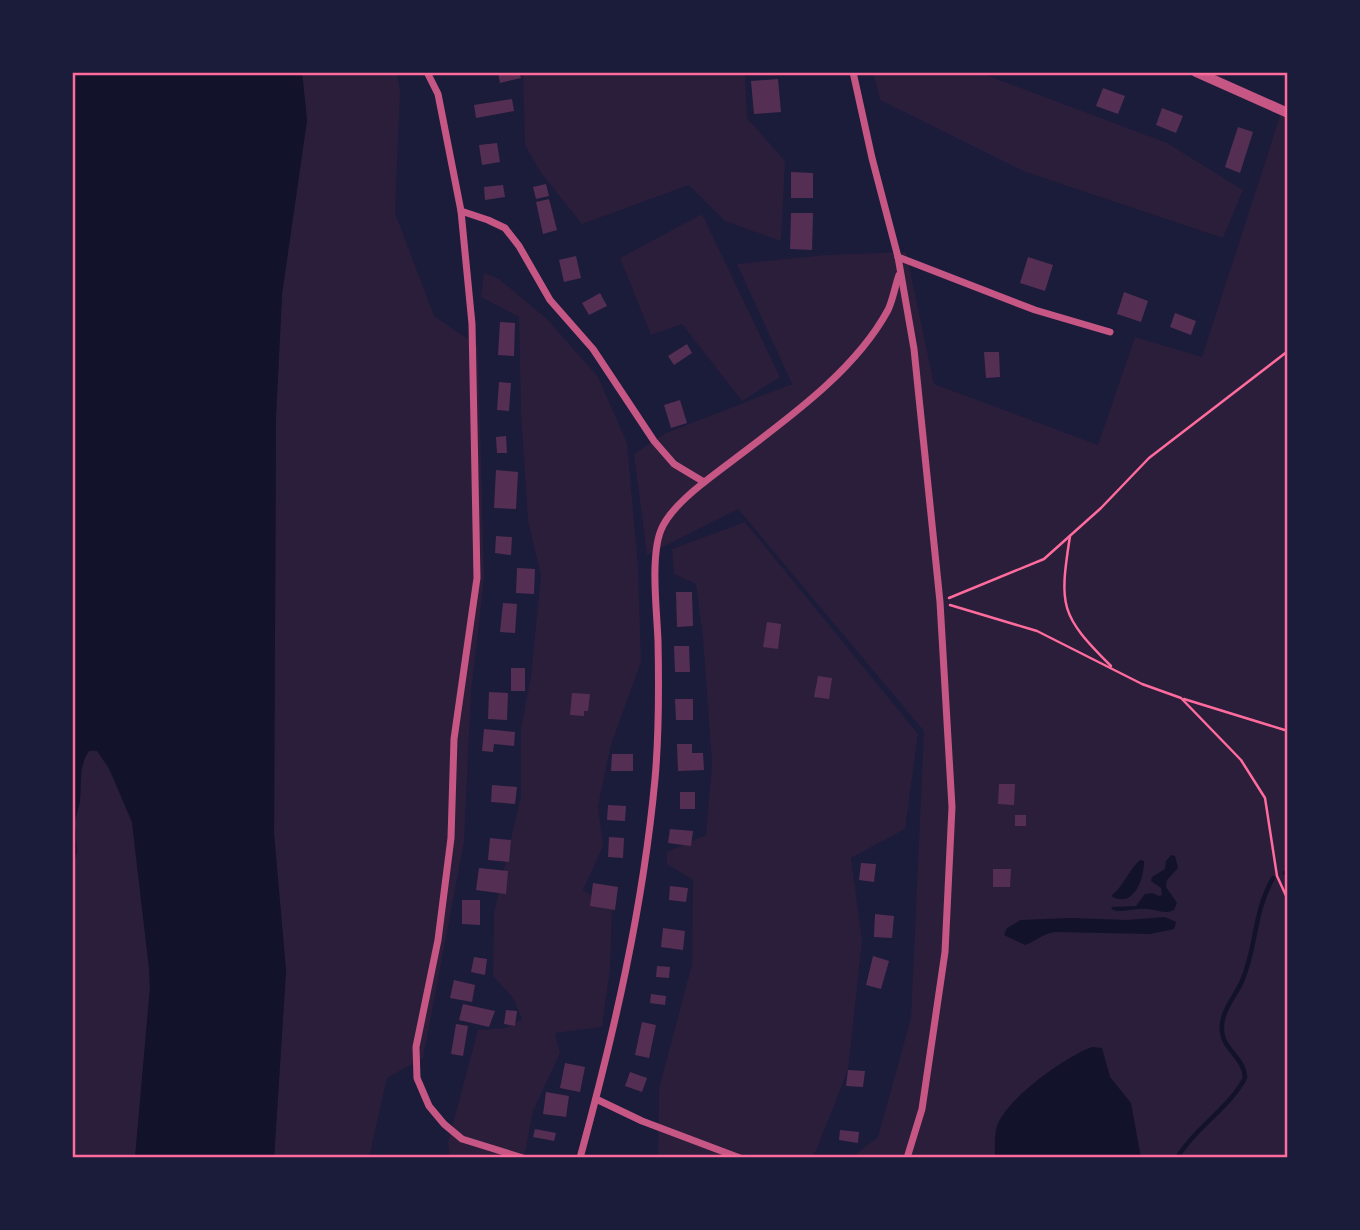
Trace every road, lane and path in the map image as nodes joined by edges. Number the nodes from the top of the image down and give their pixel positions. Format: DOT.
graph roads {
  1 [pos="427,72"];
  2 [pos="853,72"];
  3 [pos="1196,72"];
  4 [pos="1288,113"];
  5 [pos="461,211"];
  6 [pos="898,257"];
  7 [pos="900,271"];
  8 [pos="1110,332"];
  9 [pos="1288,351"];
  10 [pos="704,482"];
  11 [pos="1070,536"];
  12 [pos="940,602"];
  13 [pos="1113,669"];
  14 [pos="1181,698"];
  15 [pos="1288,731"];
  16 [pos="1288,900"];
  17 [pos="596,1099"];
  18 [pos="523,1158"];
  19 [pos="580,1158"];
  20 [pos="740,1158"];
  21 [pos="907,1158"];
  1 -- 5 [label="street"];
  2 -- 6 [label="street"];
  3 -- 4 [label="street"];
  5 -- 10 [label="street"];
  5 -- 18 [label="street"];
  6 -- 7 [label="street"];
  6 -- 8 [label="street"];
  7 -- 10 [label="street"];
  7 -- 12 [label="street"];
  9 -- 11 [label="path"];
  10 -- 17 [label="street"];
  11 -- 12 [label="path"];
  11 -- 13 [label="path"];
  12 -- 13 [label="path"];
  12 -- 21 [label="street"];
  13 -- 14 [label="path"];
  14 -- 15 [label="path"];
  14 -- 16 [label="path"];
  17 -- 19 [label="street"];
  17 -- 20 [label="street"];
}
